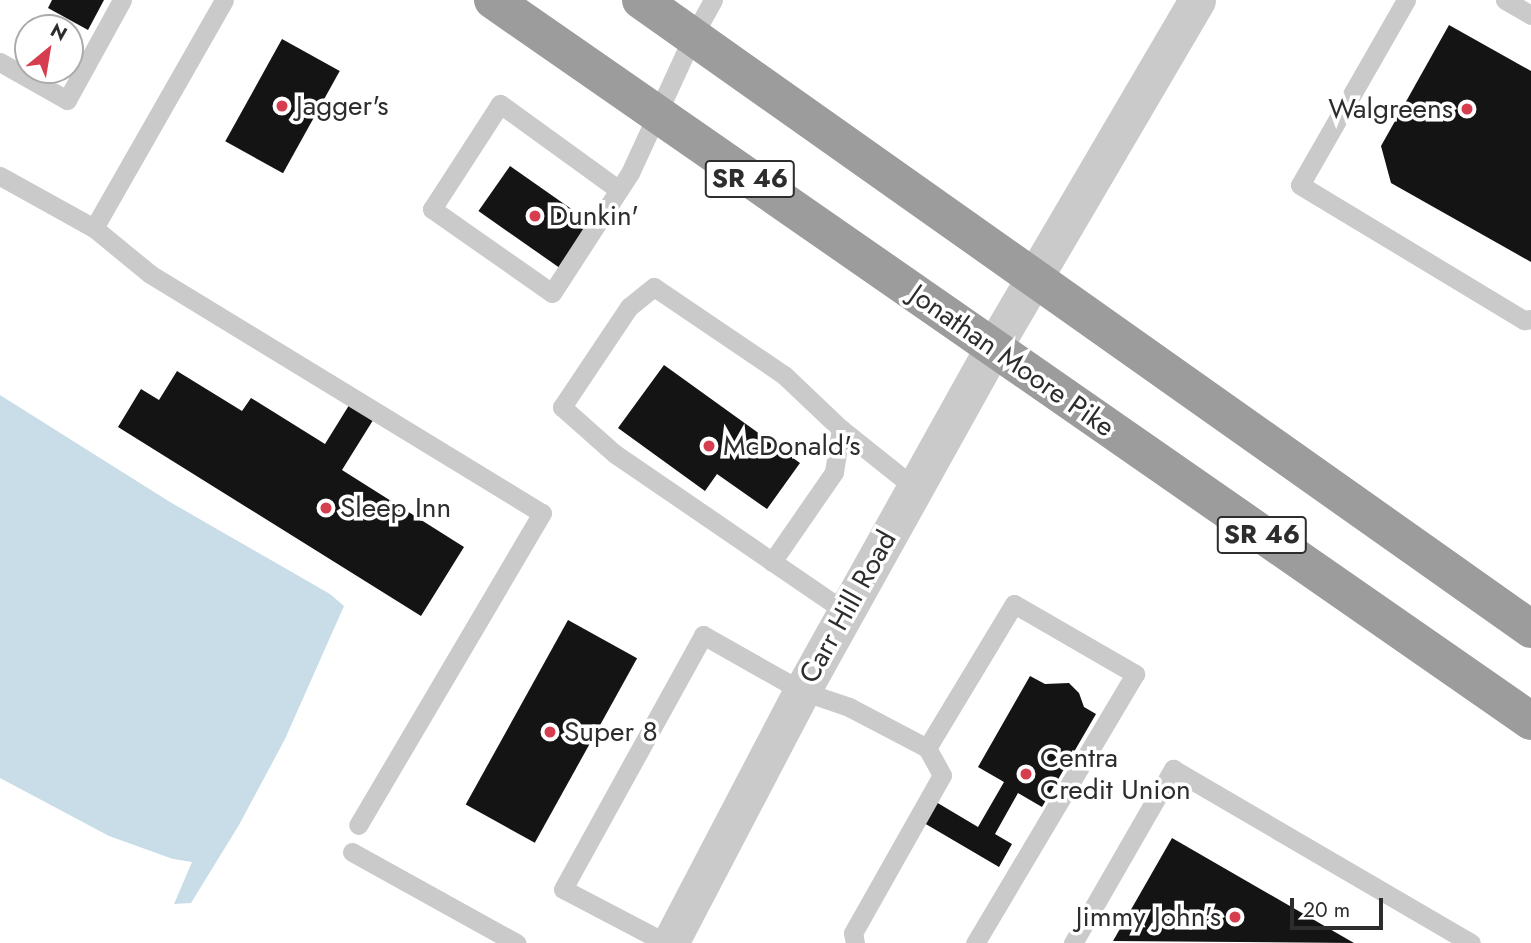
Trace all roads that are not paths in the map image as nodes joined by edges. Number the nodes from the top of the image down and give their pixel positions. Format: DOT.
graph roads {
  1 [pos="122,0"];
  2 [pos="224,0"];
  3 [pos="493,0"];
  4 [pos="641,0"];
  5 [pos="713,0"];
  6 [pos="1196,0"];
  7 [pos="1406,0"];
  8 [pos="1505,0"];
  9 [pos="1531,15"];
  10 [pos="693,36"];
  11 [pos="0,62"];
  12 [pos="656,114"];
  13 [pos="0,176"];
  14 [pos="619,190"];
  15 [pos="94,228"];
  16 [pos="1035,276"];
  17 [pos="1531,319"];
  18 [pos="993,348"];
  19 [pos="841,429"];
  20 [pos="915,488"];
  21 [pos="772,562"];
  22 [pos="846,612"];
  23 [pos="1531,629"];
  24 [pos="802,691"];
  25 [pos="1531,721"];
  26 [pos="927,748"];
  27 [pos="358,825"];
  28 [pos="352,852"];
  29 [pos="678,940"];
  30 [pos="1467,942"];
  31 [pos="516,943"];
  32 [pos="855,943"];
  33 [pos="975,943"];
  34 [pos="1073,943"];
  1 -- 11 [label="lane"];
  2 -- 15 [label="lane"];
  3 -- 12 [label="highway, Jonathan Moore Pike / SR 46"];
  4 -- 10 [label="highway, SR 46"];
  5 -- 10 [label="lane"];
  6 -- 16 [label="street, Carr Hill Road"];
  7 -- 17 [label="lane"];
  8 -- 9 [label="lane"];
  10 -- 12 [label="lane"];
  10 -- 16 [label="highway, SR 46"];
  12 -- 14 [label="lane"];
  12 -- 18 [label="highway, Jonathan Moore Pike / SR 46"];
  13 -- 15 [label="lane"];
  14 -- 14 [label="lane"];
  15 -- 27 [label="lane"];
  16 -- 18 [label="street, Carr Hill Road"];
  16 -- 23 [label="highway, SR 46"];
  18 -- 20 [label="street, Carr Hill Road"];
  18 -- 25 [label="highway, Jonathan Moore Pike / SR 46"];
  19 -- 20 [label="lane"];
  19 -- 21 [label="lane"];
  19 -- 21 [label="lane"];
  20 -- 22 [label="street, Carr Hill Road"];
  21 -- 22 [label="lane"];
  22 -- 24 [label="street, Carr Hill Road"];
  24 -- 26 [label="lane"];
  24 -- 29 [label="street, Carr Hill Road"];
  24 -- 29 [label="lane"];
  26 -- 32 [label="lane"];
  26 -- 33 [label="lane"];
  28 -- 31 [label="lane"];
  30 -- 34 [label="lane"];
}
